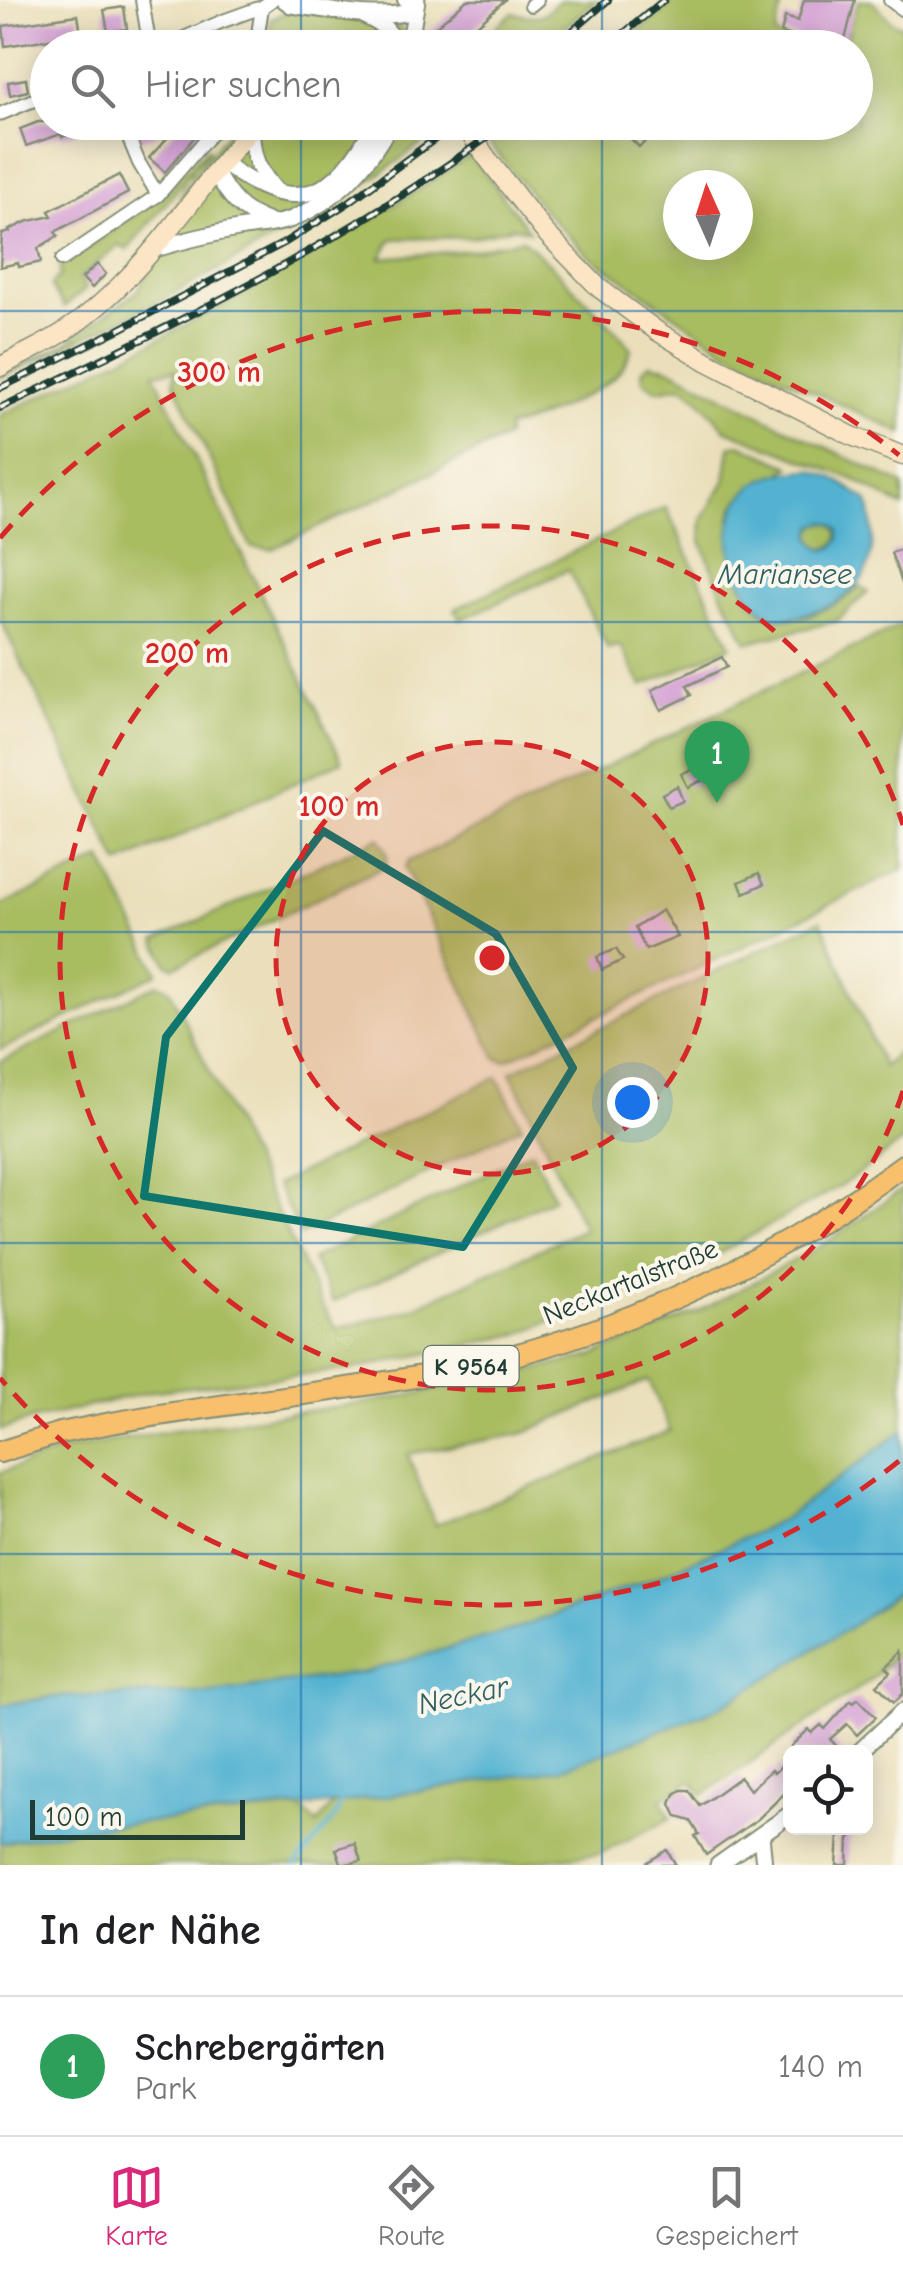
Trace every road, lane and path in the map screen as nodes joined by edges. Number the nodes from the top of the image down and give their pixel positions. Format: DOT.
graph roads {
  1 [pos="142,0"];
  2 [pos="284,0"];
  3 [pos="890,0"];
  4 [pos="267,4"];
  5 [pos="412,4"];
  6 [pos="903,10"];
  7 [pos="358,14"];
  8 [pos="147,30"];
  9 [pos="202,30"];
  10 [pos="260,30"];
  11 [pos="388,30"];
  12 [pos="411,30"];
  13 [pos="30,102"];
  14 [pos="0,114"];
  15 [pos="129,140"];
  16 [pos="206,140"];
  17 [pos="243,140"];
  18 [pos="254,140"];
  19 [pos="365,140"];
  20 [pos="382,140"];
  21 [pos="474,140"];
  22 [pos="220,168"];
  23 [pos="280,195"];
  24 [pos="158,196"];
  25 [pos="271,223"];
  26 [pos="154,249"];
  27 [pos="62,260"];
  28 [pos="0,366"];
  29 [pos="903,456"];
  30 [pos="903,1165"];
  31 [pos="0,1452"];
  32 [pos="903,1711"];
  33 [pos="867,1745"];
  34 [pos="783,1819"];
  35 [pos="761,1836"];
  36 [pos="718,1865"];
  37 [pos="764,1865"];
  1 -- 8 [label="street"];
  2 -- 7 [label="street"];
  3 -- 6 [label="street"];
  4 -- 9 [label="street"];
  4 -- 10 [label="street"];
  5 -- 7 [label="street"];
  5 -- 12 [label="street"];
  7 -- 11 [label="street"];
  13 -- 14 [label="street"];
  15 -- 24 [label="street"];
  16 -- 24 [label="street"];
  17 -- 22 [label="main road"];
  18 -- 23 [label="street"];
  19 -- 23 [label="street"];
  20 -- 25 [label="street"];
  21 -- 29 [label="main road"];
  22 -- 23 [label="street"];
  22 -- 25 [label="street"];
  22 -- 26 [label="main road"];
  24 -- 27 [label="street"];
  25 -- 26 [label="street"];
  26 -- 28 [label="main road"];
  30 -- 31 [label="main road, Neckartalstraße / K 9564"];
  32 -- 33 [label="street"];
  34 -- 35 [label="street"];
  35 -- 36 [label="street"];
  35 -- 37 [label="street"];
}
